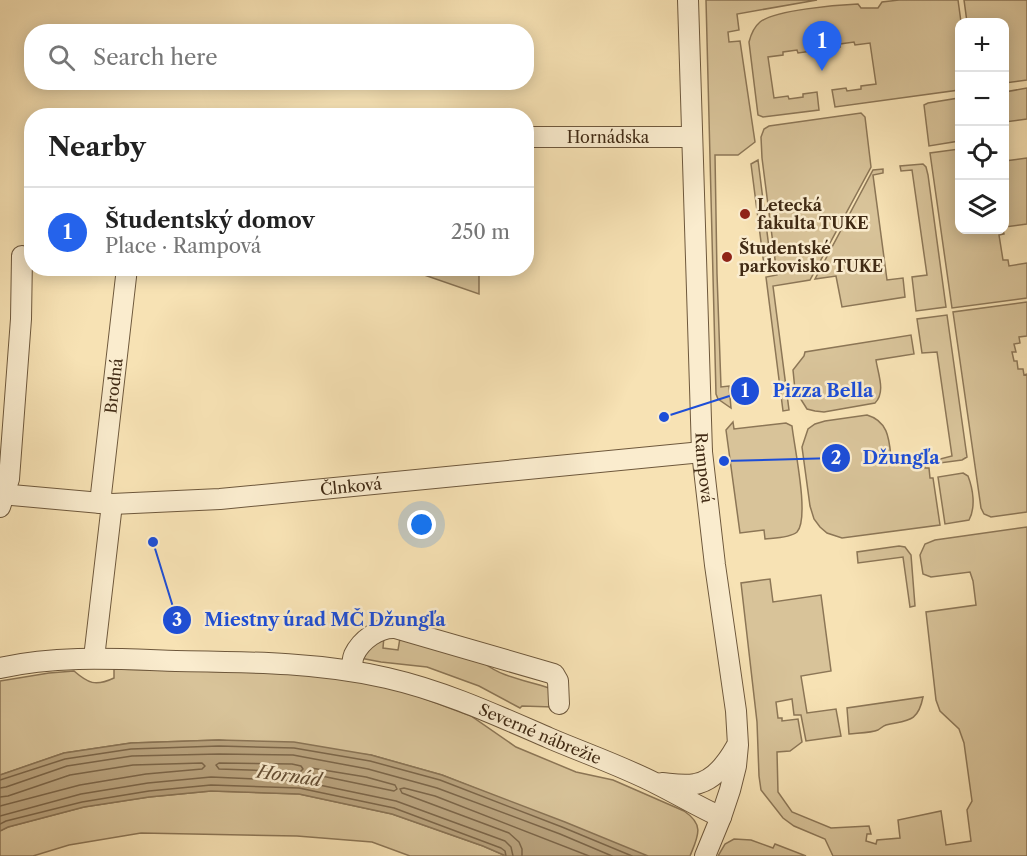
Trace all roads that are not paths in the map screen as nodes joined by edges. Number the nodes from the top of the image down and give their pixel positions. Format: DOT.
graph roads {
  1 [pos="688,0"];
  2 [pos="534,137"];
  3 [pos="692,137"];
  4 [pos="22,256"];
  5 [pos="126,276"];
  6 [pos="702,452"];
  7 [pos="1,498"];
  8 [pos="106,504"];
  9 [pos="94,658"];
  10 [pos="0,668"];
  11 [pos="352,671"];
  12 [pos="558,704"];
  13 [pos="738,745"];
  14 [pos="655,783"];
  15 [pos="721,817"];
  16 [pos="707,851"];
  1 -- 3 [label="street, Rampová"];
  2 -- 3 [label="street, Hornádska"];
  3 -- 6 [label="street, Rampová"];
  4 -- 7 [label="street"];
  5 -- 8 [label="street, Brodná"];
  6 -- 8 [label="street, Člnková"];
  6 -- 13 [label="street, Rampová"];
  7 -- 8 [label="street, Člnková"];
  8 -- 9 [label="street, Brodná"];
  9 -- 10 [label="street, Severné nábrežie"];
  9 -- 11 [label="street, Severné nábrežie"];
  11 -- 12 [label="street"];
  11 -- 14 [label="street, Severné nábrežie"];
  13 -- 14 [label="street"];
  13 -- 15 [label="street, Rampová"];
  14 -- 15 [label="street, Severné nábrežie"];
  15 -- 16 [label="street, Rampová"];
}
